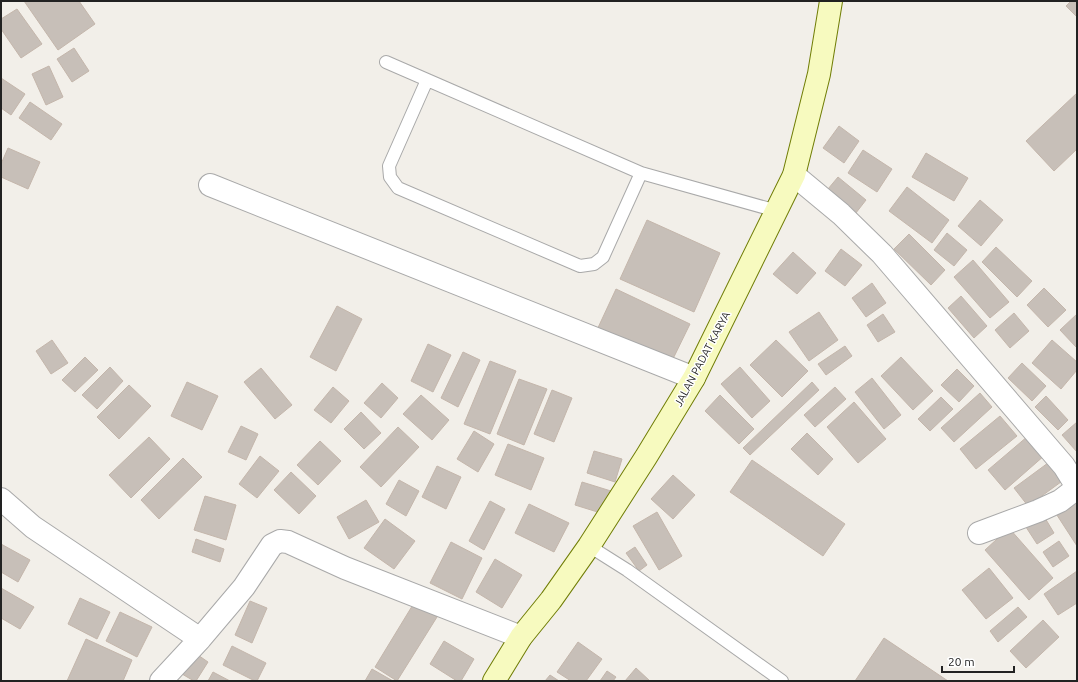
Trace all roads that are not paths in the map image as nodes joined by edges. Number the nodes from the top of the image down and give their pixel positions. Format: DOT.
graph roads {
  1 [pos="832,1"];
  2 [pos="386,62"];
  3 [pos="426,80"];
  4 [pos="641,173"];
  5 [pos="794,175"];
  6 [pos="210,185"];
  7 [pos="777,211"];
  8 [pos="694,378"];
  9 [pos="1077,487"];
  10 [pos="1,499"];
  11 [pos="979,533"];
  12 [pos="589,546"];
  13 [pos="520,637"];
  14 [pos="200,639"];
  15 [pos="161,681"];
  16 [pos="494,681"];
  17 [pos="782,681"];
  1 -- 5 [label="street, JALAN PADAT KARYA"];
  2 -- 3 [label="lane"];
  3 -- 4 [label="lane"];
  3 -- 4 [label="lane"];
  4 -- 7 [label="lane"];
  5 -- 7 [label="street, JALAN PADAT KARYA"];
  5 -- 9 [label="street"];
  6 -- 8 [label="street"];
  7 -- 8 [label="street, JALAN PADAT KARYA"];
  8 -- 12 [label="street, JALAN PADAT KARYA"];
  9 -- 11 [label="street"];
  10 -- 14 [label="street"];
  12 -- 13 [label="street, JALAN PADAT KARYA"];
  12 -- 17 [label="lane"];
  13 -- 14 [label="street"];
  13 -- 16 [label="street, JALAN PADAT KARYA"];
  14 -- 15 [label="street"];
}
